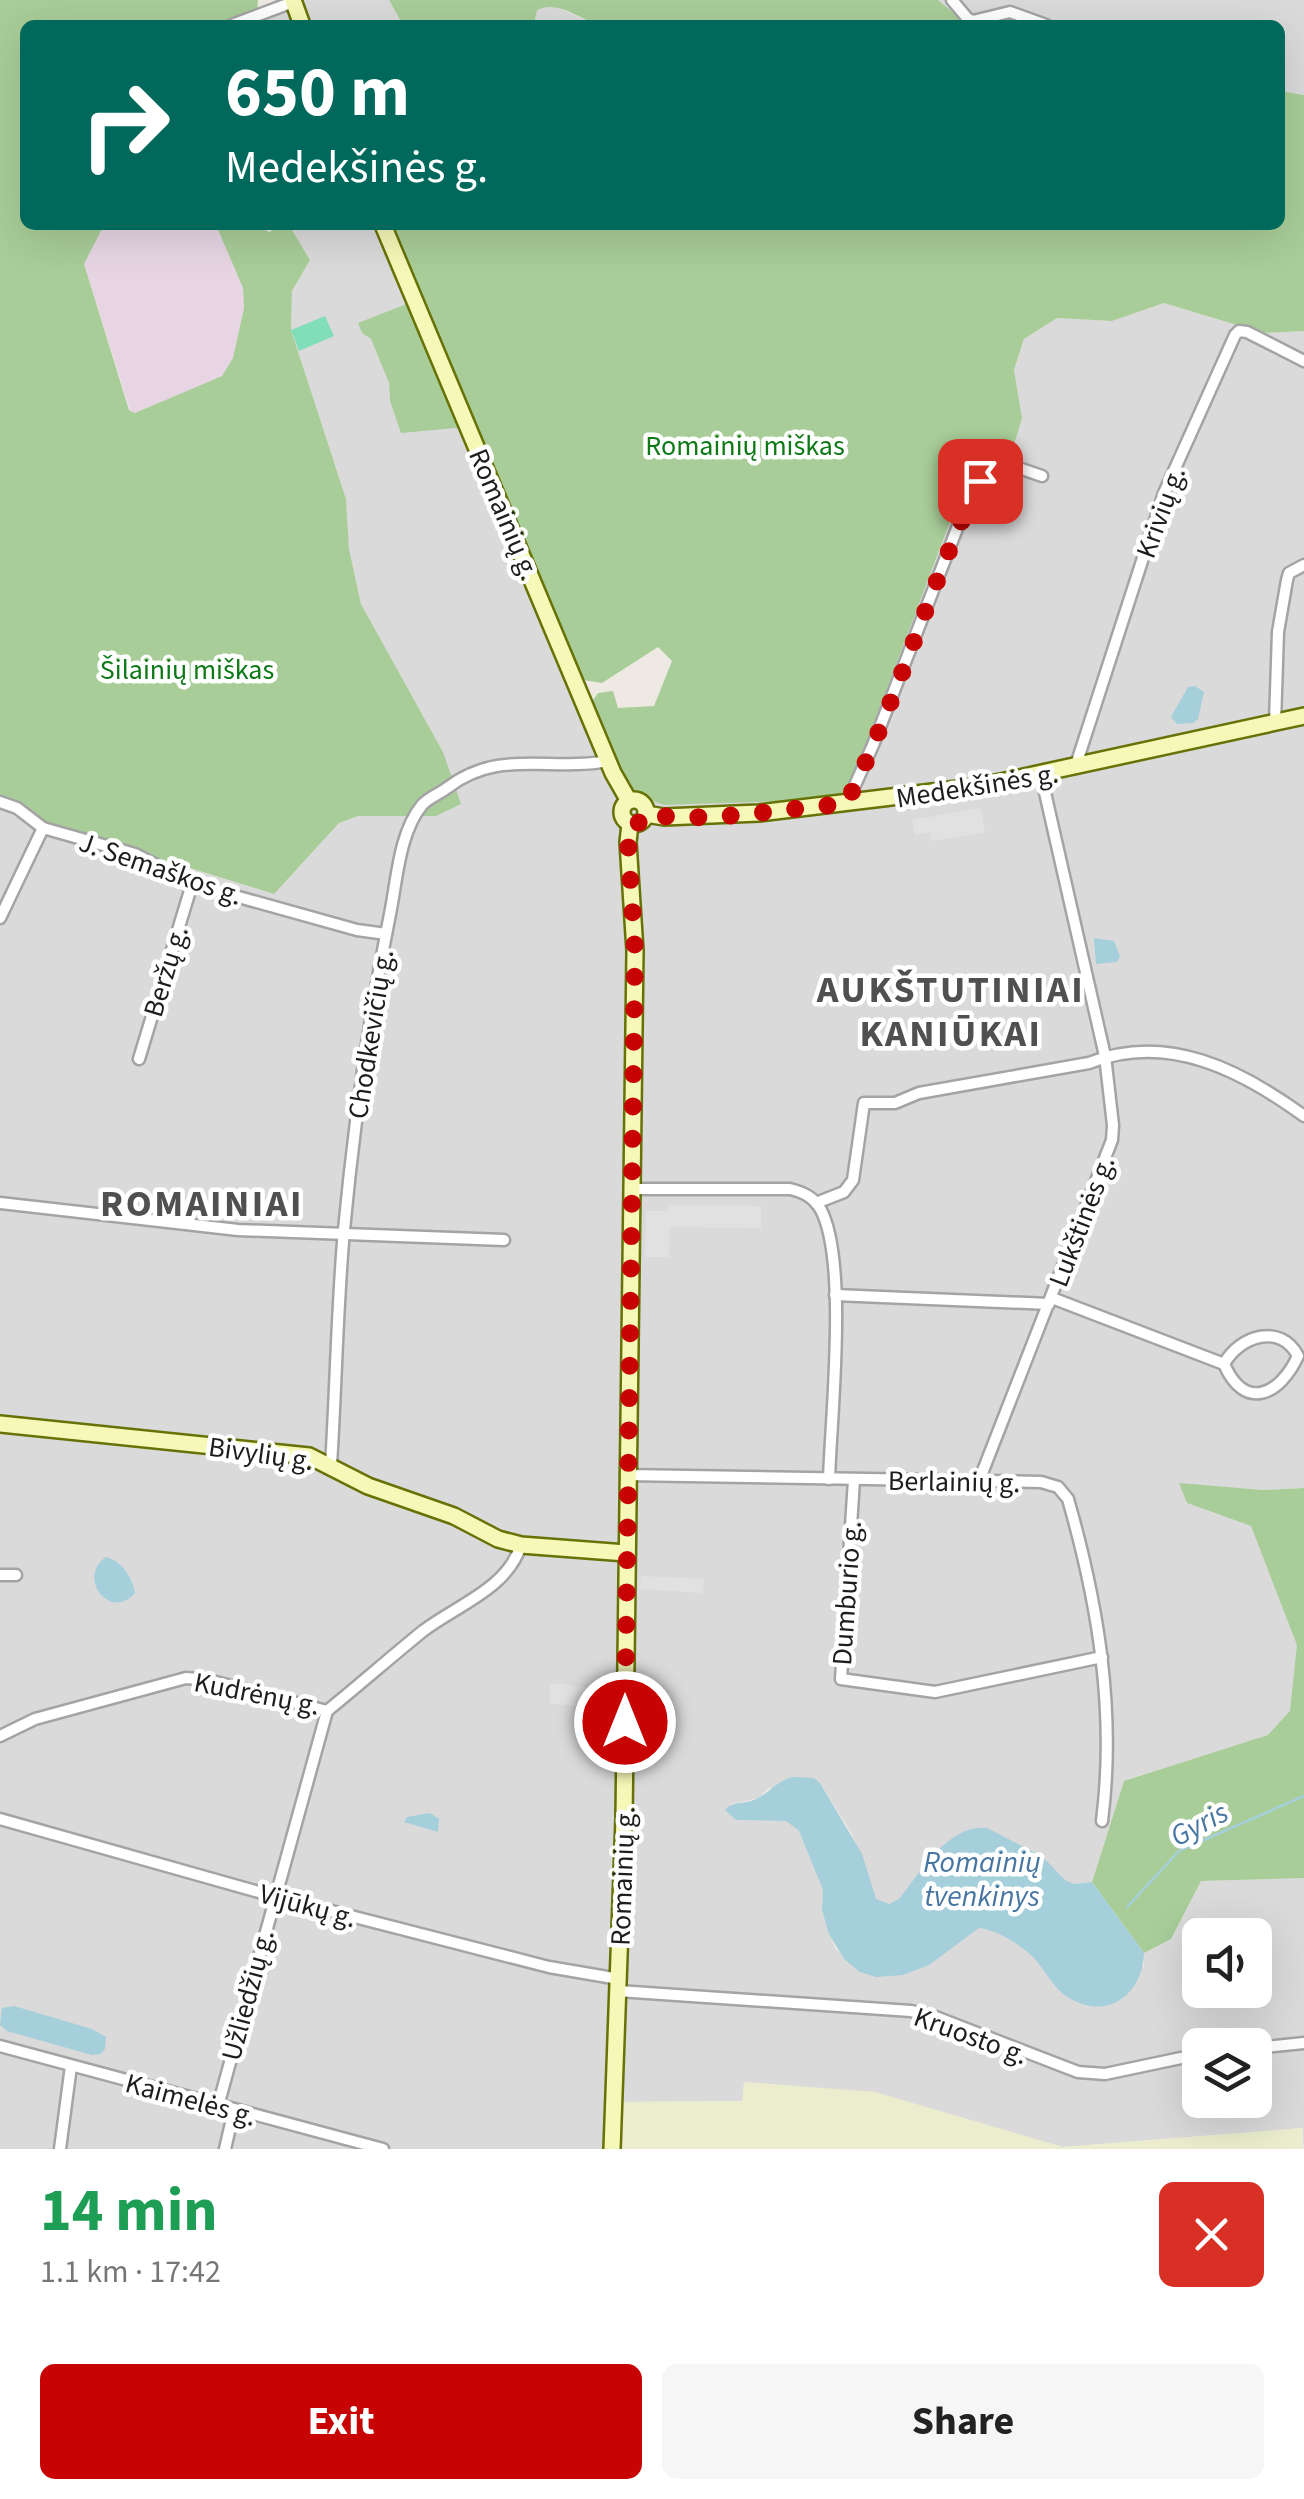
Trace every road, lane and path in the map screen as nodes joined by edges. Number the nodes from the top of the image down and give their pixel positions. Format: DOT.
graph roads {
  1 [pos="267,0"];
  2 [pos="952,0"];
  3 [pos="293,1"];
  4 [pos="264,13"];
  5 [pos="245,20"];
  6 [pos="970,20"];
  7 [pos="977,20"];
  8 [pos="1032,20"];
  9 [pos="385,230"];
  10 [pos="1304,361"];
  11 [pos="1042,476"];
  12 [pos="1304,565"];
  13 [pos="1304,716"];
  14 [pos="1275,722"];
  15 [pos="607,761"];
  16 [pos="1075,769"];
  17 [pos="1040,775"];
  18 [pos="0,802"];
  19 [pos="628,802"];
  20 [pos="846,804"];
  21 [pos="646,814"];
  22 [pos="630,824"];
  23 [pos="43,828"];
  24 [pos="192,884"];
  25 [pos="0,918"];
  26 [pos="386,934"];
  27 [pos="1105,1056"];
  28 [pos="139,1059"];
  29 [pos="1304,1116"];
  30 [pos="631,1190"];
  31 [pos="816,1202"];
  32 [pos="0,1203"];
  33 [pos="344,1234"];
  34 [pos="504,1240"];
  35 [pos="835,1294"];
  36 [pos="1051,1301"];
  37 [pos="1301,1359"];
  38 [pos="1224,1364"];
  39 [pos="0,1424"];
  40 [pos="331,1465"];
  41 [pos="626,1475"];
  42 [pos="829,1480"];
  43 [pos="854,1480"];
  44 [pos="979,1482"];
  45 [pos="521,1545"];
  46 [pos="626,1553"];
  47 [pos="0,1575"];
  48 [pos="16,1575"];
  49 [pos="1102,1657"];
  50 [pos="327,1712"];
  51 [pos="0,1736"];
  52 [pos="0,1819"];
  53 [pos="1102,1821"];
  54 [pos="273,1896"];
  55 [pos="618,1985"];
  56 [pos="1304,2044"];
  57 [pos="0,2046"];
  58 [pos="1272,2047"];
  59 [pos="1182,2058"];
  60 [pos="71,2066"];
  61 [pos="218,2106"];
  62 [pos="234,2110"];
  63 [pos="60,2149"];
  64 [pos="225,2149"];
  65 [pos="382,2149"];
  66 [pos="612,2149"];
  1 -- 4 [label="street"];
  2 -- 6 [label="street"];
  3 -- 4 [label="street"];
  4 -- 5 [label="street"];
  7 -- 8 [label="street"];
  9 -- 15 [label="main road, Romainių g."];
  10 -- 16 [label="street, Krivių g."];
  11 -- 20 [label="street"];
  12 -- 14 [label="street"];
  13 -- 14 [label="main road, Medekšinės g."];
  14 -- 16 [label="main road, Medekšinės g."];
  15 -- 19 [label="main road, Romainių g."];
  15 -- 26 [label="street, Chodkevičių g."];
  16 -- 17 [label="main road, Medekšinės g."];
  17 -- 20 [label="main road, Medekšinės g."];
  17 -- 27 [label="street, Lukštinės g."];
  18 -- 23 [label="street, J. Semaškos g."];
  19 -- 21 [label="main road"];
  19 -- 22 [label="main road"];
  20 -- 21 [label="main road, Medekšinės g."];
  21 -- 22 [label="main road"];
  22 -- 30 [label="main road, Romainių g."];
  23 -- 24 [label="street, J. Semaškos g."];
  23 -- 25 [label="street"];
  24 -- 26 [label="street, J. Semaškos g."];
  24 -- 28 [label="street, Beržų g."];
  26 -- 33 [label="street, Chodkevičių g."];
  27 -- 29 [label="street"];
  27 -- 31 [label="street"];
  27 -- 36 [label="street, Lukštinės g."];
  30 -- 31 [label="street"];
  30 -- 41 [label="main road, Romainių g."];
  31 -- 35 [label="street"];
  32 -- 33 [label="street"];
  33 -- 34 [label="street"];
  33 -- 40 [label="street, Chodkevičių g."];
  35 -- 36 [label="street"];
  35 -- 42 [label="street"];
  36 -- 38 [label="street"];
  36 -- 44 [label="street, Lukštinės g."];
  37 -- 38 [label="street"];
  37 -- 38 [label="street"];
  39 -- 40 [label="main road, Bivylių g."];
  40 -- 45 [label="main road, Bivylių g."];
  41 -- 42 [label="street, Berlainių g."];
  41 -- 46 [label="main road, Romainių g."];
  42 -- 43 [label="street, Berlainių g."];
  43 -- 44 [label="street, Berlainių g."];
  43 -- 49 [label="street, Dumburio g."];
  44 -- 49 [label="street, Berlainių g."];
  45 -- 46 [label="main road, Bivylių g."];
  45 -- 50 [label="street, Kudrėnų g."];
  46 -- 55 [label="main road, Romainių g."];
  47 -- 48 [label="street"];
  49 -- 53 [label="street, Berlainių g."];
  50 -- 51 [label="street, Kudrėnų g."];
  50 -- 54 [label="street, Užliedžių g."];
  52 -- 54 [label="street, Vijūkų g."];
  54 -- 55 [label="street, Vijūkų g."];
  54 -- 61 [label="street, Užliedžių g."];
  55 -- 59 [label="street, Kruosto g."];
  55 -- 66 [label="main road, Romainių g."];
  56 -- 58 [label="street"];
  57 -- 60 [label="street, Kaimelės g."];
  60 -- 61 [label="street, Kaimelės g."];
  60 -- 63 [label="street"];
  61 -- 62 [label="street, Kaimelės g."];
  62 -- 64 [label="street"];
  62 -- 65 [label="street, Kaimelės g."];
}
